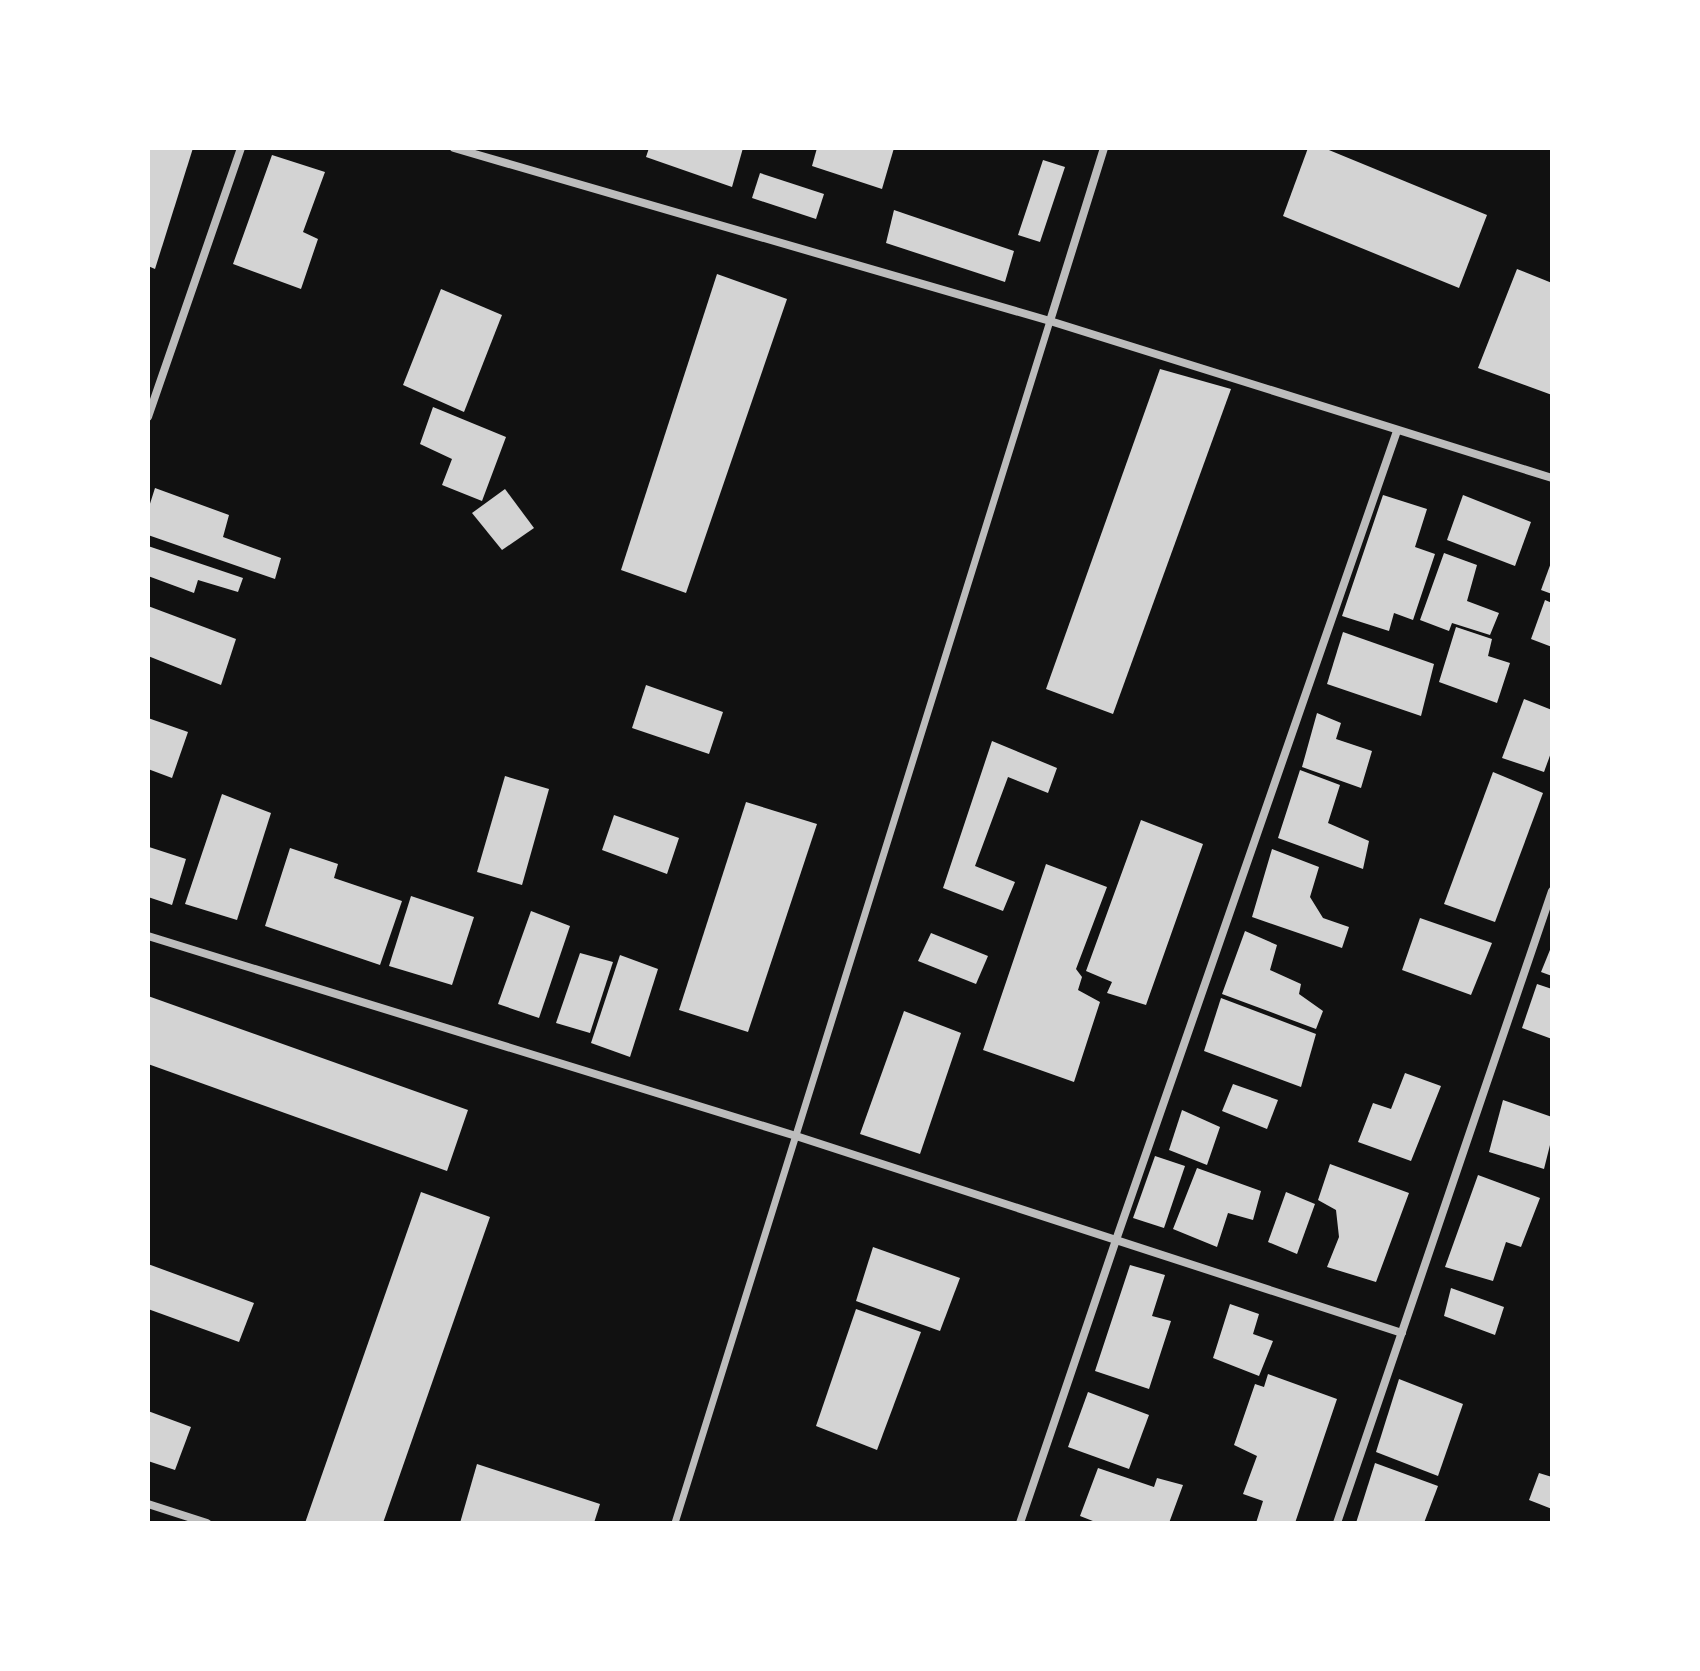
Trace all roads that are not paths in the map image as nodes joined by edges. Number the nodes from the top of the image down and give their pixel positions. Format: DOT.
graph roads {
  1 [pos="241,148"];
  2 [pos="454,148"];
  3 [pos="1104,148"];
  4 [pos="1050,321"];
  5 [pos="148,417"];
  6 [pos="1397,431"];
  7 [pos="1552,478"];
  8 [pos="1552,891"];
  9 [pos="148,936"];
  10 [pos="796,1136"];
  11 [pos="1116,1240"];
  12 [pos="1402,1333"];
  13 [pos="148,1504"];
  14 [pos="207,1523"];
  15 [pos="675,1523"];
  16 [pos="1020,1523"];
  17 [pos="1337,1523"];
  1 -- 5 [label="street"];
  2 -- 4 [label="street"];
  3 -- 4 [label="street"];
  4 -- 6 [label="street"];
  4 -- 10 [label="street"];
  6 -- 7 [label="street"];
  6 -- 11 [label="street"];
  8 -- 12 [label="street"];
  9 -- 10 [label="street"];
  10 -- 11 [label="street"];
  10 -- 15 [label="street"];
  11 -- 12 [label="street"];
  11 -- 16 [label="street"];
  12 -- 17 [label="street"];
  13 -- 14 [label="street"];
}
